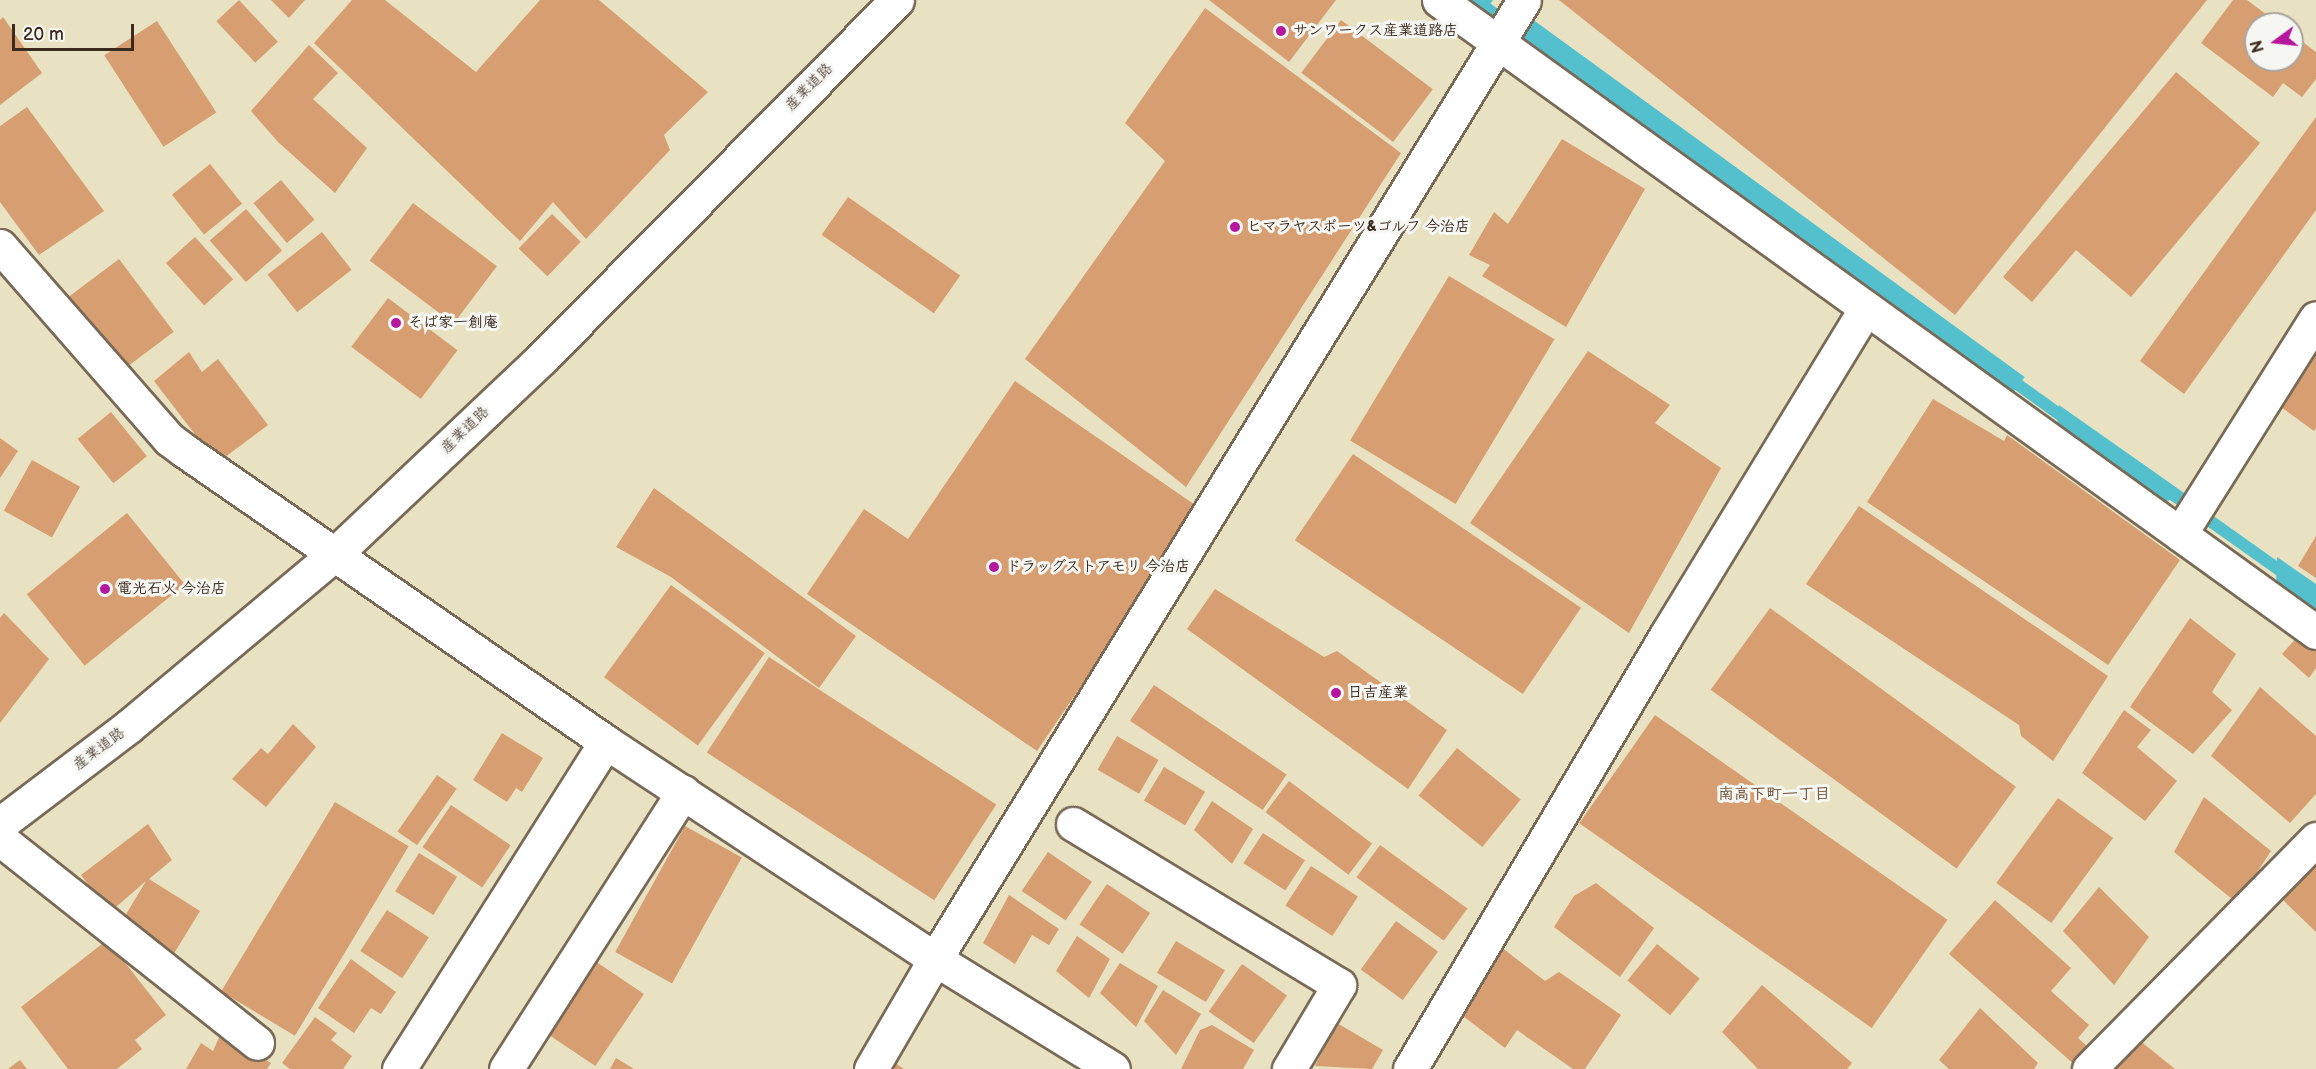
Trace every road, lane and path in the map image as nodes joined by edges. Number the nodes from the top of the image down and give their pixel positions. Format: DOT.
graph roads {
  1 [pos="897,0"];
  2 [pos="1439,0"];
  3 [pos="1524,0"];
  4 [pos="1497,42"];
  5 [pos="0,246"];
  6 [pos="1866,308"];
  7 [pos="2316,318"];
  8 [pos="2180,534"];
  9 [pos="335,554"];
  10 [pos="2316,632"];
  11 [pos="606,742"];
  12 [pos="683,792"];
  13 [pos="0,824"];
  14 [pos="1073,824"];
  15 [pos="0,839"];
  16 [pos="2316,839"];
  17 [pos="935,958"];
  18 [pos="258,1043"];
  19 [pos="399,1069"];
  20 [pos="506,1069"];
  21 [pos="871,1069"];
  22 [pos="1113,1069"];
  23 [pos="1289,1069"];
  24 [pos="1410,1069"];
  25 [pos="2089,1069"];
  1 -- 9 [label="street, 産業道路"];
  2 -- 4 [label="street"];
  3 -- 4 [label="street"];
  4 -- 6 [label="street"];
  4 -- 17 [label="street"];
  5 -- 9 [label="street"];
  6 -- 8 [label="street"];
  6 -- 24 [label="street"];
  7 -- 8 [label="street"];
  8 -- 10 [label="street"];
  9 -- 11 [label="street"];
  9 -- 13 [label="street, 産業道路"];
  11 -- 12 [label="street"];
  11 -- 19 [label="street"];
  12 -- 17 [label="street"];
  12 -- 20 [label="street"];
  14 -- 23 [label="street"];
  15 -- 18 [label="street"];
  16 -- 25 [label="street"];
  17 -- 21 [label="street"];
  17 -- 22 [label="street"];
}
